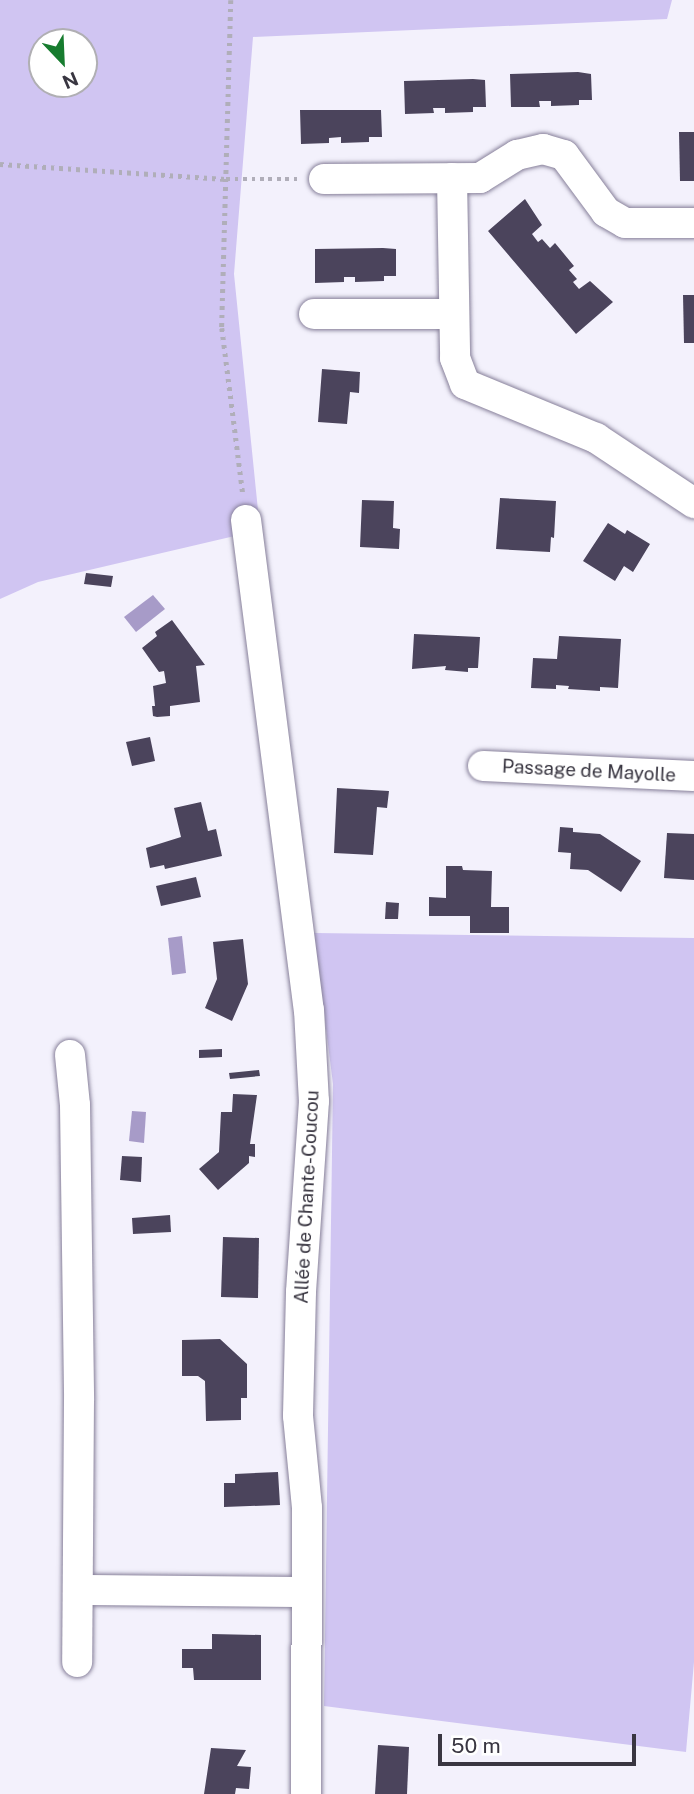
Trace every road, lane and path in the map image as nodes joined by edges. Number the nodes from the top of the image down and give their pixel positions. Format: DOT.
graph roads {
  1 [pos="231,0"];
  2 [pos="0,163"];
  3 [pos="453,178"];
  4 [pos="226,179"];
  5 [pos="324,179"];
  6 [pos="694,223"];
  7 [pos="314,314"];
  8 [pos="454,314"];
  9 [pos="694,503"];
  10 [pos="246,520"];
  11 [pos="483,766"];
  12 [pos="694,776"];
  13 [pos="70,1055"];
  14 [pos="78,1590"];
  15 [pos="307,1592"];
  16 [pos="78,1662"];
  17 [pos="306,1794"];
  1 -- 4 [label="path"];
  2 -- 4 [label="path"];
  3 -- 5 [label="street"];
  3 -- 6 [label="street"];
  3 -- 8 [label="street"];
  4 -- 5 [label="path"];
  4 -- 10 [label="path"];
  7 -- 8 [label="street"];
  8 -- 9 [label="street"];
  10 -- 15 [label="street, Allée de Chante-Coucou"];
  11 -- 12 [label="street, Passage de Mayolle"];
  13 -- 14 [label="street"];
  14 -- 15 [label="street"];
  14 -- 16 [label="street"];
  15 -- 17 [label="street, Allée de Chante-Coucou"];
}
